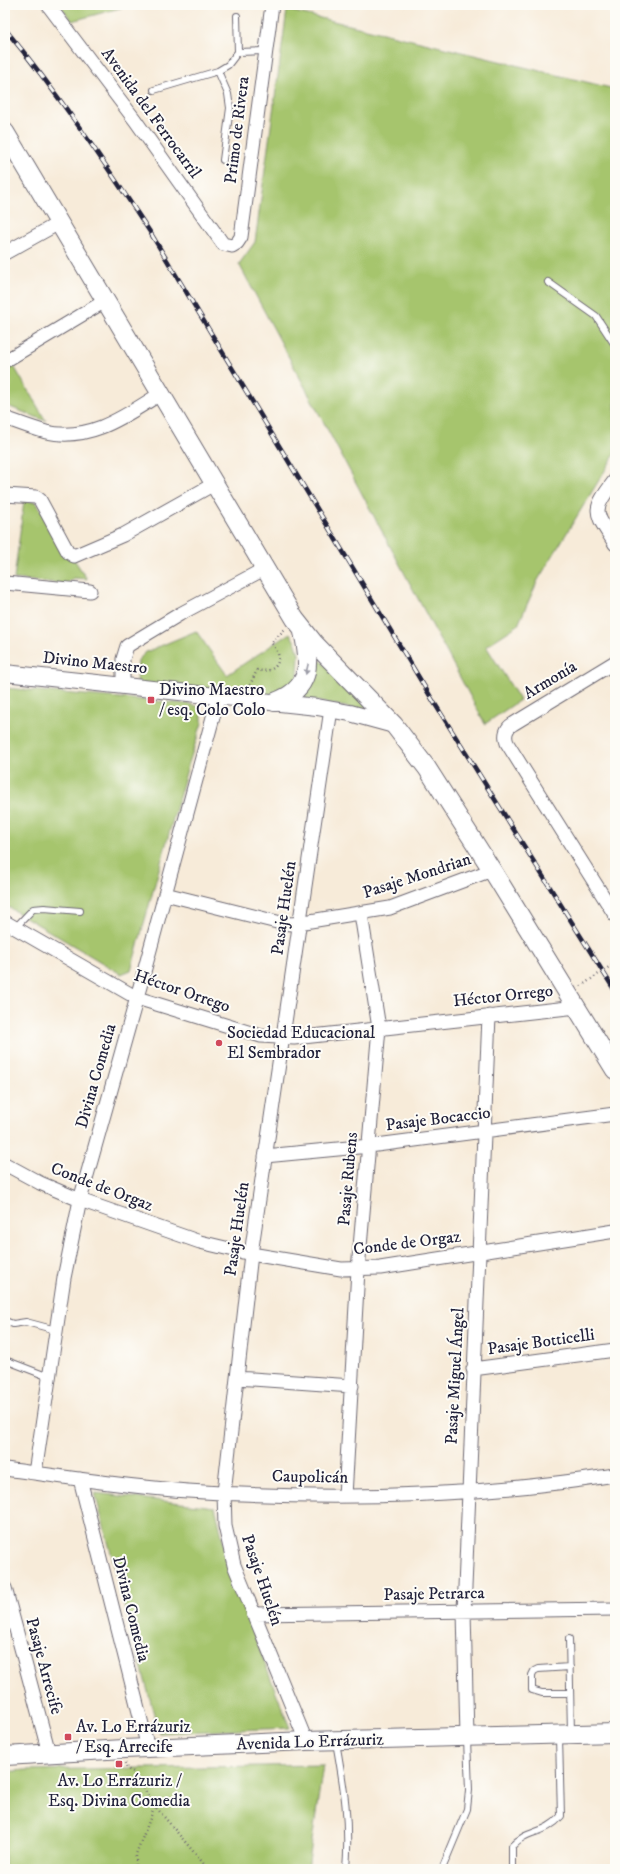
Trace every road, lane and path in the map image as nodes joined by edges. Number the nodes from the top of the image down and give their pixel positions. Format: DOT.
graph roads {
  1 [pos="48,5"];
  2 [pos="272,5"];
  3 [pos="237,16"];
  4 [pos="265,50"];
  5 [pos="238,52"];
  6 [pos="218,71"];
  7 [pos="154,90"];
  8 [pos="7,141"];
  9 [pos="223,160"];
  10 [pos="59,223"];
  11 [pos="223,244"];
  12 [pos="5,253"];
  13 [pos="548,282"];
  14 [pos="105,301"];
  15 [pos="615,345"];
  16 [pos="5,361"];
  17 [pos="160,394"];
  18 [pos="5,418"];
  19 [pos="615,480"];
  20 [pos="214,484"];
  21 [pos="5,495"];
  22 [pos="615,544"];
  23 [pos="264,569"];
  24 [pos="5,583"];
  25 [pos="90,592"];
  26 [pos="299,625"];
  27 [pos="615,662"];
  28 [pos="5,673"];
  29 [pos="123,685"];
  30 [pos="219,695"];
  31 [pos="244,698"];
  32 [pos="275,702"];
  33 [pos="331,709"];
  34 [pos="394,726"];
  35 [pos="492,870"];
  36 [pos="165,894"];
  37 [pos="80,911"];
  38 [pos="361,914"];
  39 [pos="615,915"];
  40 [pos="300,922"];
  41 [pos="10,925"];
  42 [pos="615,963"];
  43 [pos="137,998"];
  44 [pos="573,1000"];
  45 [pos="489,1016"];
  46 [pos="379,1028"];
  47 [pos="283,1038"];
  48 [pos="615,1070"];
  49 [pos="615,1114"];
  50 [pos="484,1131"];
  51 [pos="369,1146"];
  52 [pos="265,1156"];
  53 [pos="5,1164"];
  54 [pos="80,1200"];
  55 [pos="615,1231"];
  56 [pos="480,1252"];
  57 [pos="251,1254"];
  58 [pos="358,1270"];
  59 [pos="5,1321"];
  60 [pos="56,1330"];
  61 [pos="615,1350"];
  62 [pos="5,1360"];
  63 [pos="473,1369"];
  64 [pos="49,1377"];
  65 [pos="237,1378"];
  66 [pos="352,1386"];
  67 [pos="5,1469"];
  68 [pos="35,1473"];
  69 [pos="615,1475"];
  70 [pos="80,1479"];
  71 [pos="468,1492"];
  72 [pos="224,1493"];
  73 [pos="345,1496"];
  74 [pos="5,1588"];
  75 [pos="615,1609"];
  76 [pos="464,1611"];
  77 [pos="253,1614"];
  78 [pos="569,1638"];
  79 [pos="570,1667"];
  80 [pos="570,1693"];
  81 [pos="615,1733"];
  82 [pos="565,1735"];
  83 [pos="467,1737"];
  84 [pos="306,1741"];
  85 [pos="336,1741"];
  86 [pos="148,1748"];
  87 [pos="124,1749"];
  88 [pos="49,1753"];
  89 [pos="5,1756"];
  90 [pos="155,1806"];
  91 [pos="136,1869"];
  92 [pos="208,1869"];
  93 [pos="346,1869"];
  94 [pos="442,1869"];
  95 [pos="512,1869"];
  1 -- 11 [label="street, Avenida del Ferrocarril"];
  2 -- 4 [label="street, Primo de Rivera"];
  3 -- 5 [label="lane"];
  4 -- 5 [label="lane"];
  4 -- 11 [label="street, Primo de Rivera"];
  5 -- 6 [label="lane"];
  6 -- 7 [label="lane"];
  6 -- 9 [label="lane"];
  8 -- 10 [label="main road"];
  10 -- 12 [label="street"];
  10 -- 14 [label="main road"];
  13 -- 15 [label="lane"];
  14 -- 16 [label="street"];
  14 -- 17 [label="main road"];
  17 -- 18 [label="street"];
  17 -- 20 [label="main road"];
  19 -- 22 [label="street"];
  20 -- 21 [label="street"];
  20 -- 23 [label="main road"];
  23 -- 26 [label="main road"];
  23 -- 29 [label="street"];
  24 -- 25 [label="street"];
  26 -- 31 [label="path"];
  26 -- 32 [label="main road, one-way"];
  26 -- 34 [label="main road"];
  27 -- 39 [label="street, Armonía"];
  28 -- 29 [label="street, Divino Maestro"];
  29 -- 30 [label="street, Divino Maestro"];
  30 -- 31 [label="street, Divino Maestro"];
  30 -- 36 [label="street, Divina Comedia"];
  31 -- 32 [label="street, Divino Maestro"];
  32 -- 33 [label="street, Divino Maestro"];
  33 -- 34 [label="street, Divino Maestro"];
  33 -- 40 [label="street, Pasaje Huelén"];
  34 -- 35 [label="main road"];
  35 -- 38 [label="street, Pasaje Mondrian"];
  35 -- 44 [label="main road"];
  36 -- 40 [label="street, Pasaje Mondrian"];
  36 -- 43 [label="street, Divina Comedia"];
  37 -- 41 [label="lane"];
  38 -- 40 [label="street, Pasaje Mondrian"];
  38 -- 46 [label="street, Pasaje Rubens"];
  40 -- 47 [label="street, Pasaje Huelén"];
  41 -- 43 [label="street, Héctor Orrego"];
  42 -- 44 [label="path"];
  43 -- 47 [label="street, Héctor Orrego"];
  43 -- 54 [label="street, Divina Comedia"];
  44 -- 45 [label="street, Héctor Orrego"];
  44 -- 48 [label="main road"];
  45 -- 46 [label="street, Héctor Orrego"];
  45 -- 50 [label="street, Pasaje Miguel Ángel"];
  46 -- 47 [label="street, Héctor Orrego"];
  46 -- 51 [label="street, Pasaje Rubens"];
  47 -- 52 [label="street, Pasaje Huelén"];
  49 -- 50 [label="street, Pasaje Bocaccio"];
  50 -- 51 [label="street, Pasaje Bocaccio"];
  50 -- 56 [label="street, Pasaje Miguel Ángel"];
  51 -- 52 [label="street, Pasaje Bocaccio"];
  51 -- 58 [label="street, Pasaje Rubens"];
  52 -- 57 [label="street, Pasaje Huelén"];
  53 -- 54 [label="street, Conde de Orgaz"];
  54 -- 57 [label="street, Conde de Orgaz"];
  54 -- 60 [label="street, Divina Comedia"];
  55 -- 56 [label="street, Conde de Orgaz"];
  56 -- 58 [label="street, Conde de Orgaz"];
  56 -- 63 [label="street, Pasaje Miguel Ángel"];
  57 -- 58 [label="street, Conde de Orgaz"];
  57 -- 65 [label="street, Pasaje Huelén"];
  58 -- 66 [label="street, Pasaje Rubens"];
  59 -- 60 [label="lane"];
  60 -- 64 [label="street, Divina Comedia"];
  61 -- 63 [label="street, Pasaje Botticelli"];
  62 -- 64 [label="lane"];
  63 -- 71 [label="street, Pasaje Miguel Ángel"];
  64 -- 68 [label="street, Divina Comedia"];
  65 -- 66 [label="street"];
  65 -- 72 [label="street, Pasaje Huelén"];
  66 -- 73 [label="street, Pasaje Rubens"];
  67 -- 68 [label="street, Caupolicán"];
  68 -- 70 [label="street, Caupolicán"];
  69 -- 71 [label="street, Caupolicán"];
  70 -- 72 [label="street, Caupolicán"];
  70 -- 86 [label="street, Divina Comedia"];
  71 -- 73 [label="street, Caupolicán"];
  71 -- 76 [label="street, Pasaje Miguel Ángel"];
  72 -- 73 [label="street, Caupolicán"];
  72 -- 77 [label="street, Pasaje Huelén"];
  74 -- 88 [label="street, Pasaje Arrecife"];
  75 -- 76 [label="street, Pasaje Petrarca"];
  76 -- 77 [label="street, Pasaje Petrarca"];
  76 -- 83 [label="street, Pasaje Miguel Ángel"];
  77 -- 84 [label="street, Pasaje Huelén"];
  78 -- 79 [label="lane"];
  79 -- 80 [label="lane"];
  79 -- 80 [label="lane"];
  80 -- 82 [label="lane"];
  81 -- 82 [label="main road, Avenida Lo Errázuriz"];
  82 -- 83 [label="main road, Avenida Lo Errázuriz"];
  82 -- 95 [label="lane"];
  83 -- 85 [label="main road, Avenida Lo Errázuriz"];
  83 -- 94 [label="lane"];
  84 -- 85 [label="main road, Avenida Lo Errázuriz"];
  84 -- 86 [label="main road, Avenida Lo Errázuriz"];
  85 -- 93 [label="lane"];
  86 -- 87 [label="main road, Avenida Lo Errázuriz"];
  87 -- 88 [label="main road, Avenida Lo Errázuriz"];
  87 -- 90 [label="path"];
  88 -- 89 [label="main road, Avenida Lo Errázuriz"];
  90 -- 91 [label="path"];
  90 -- 92 [label="path"];
}
